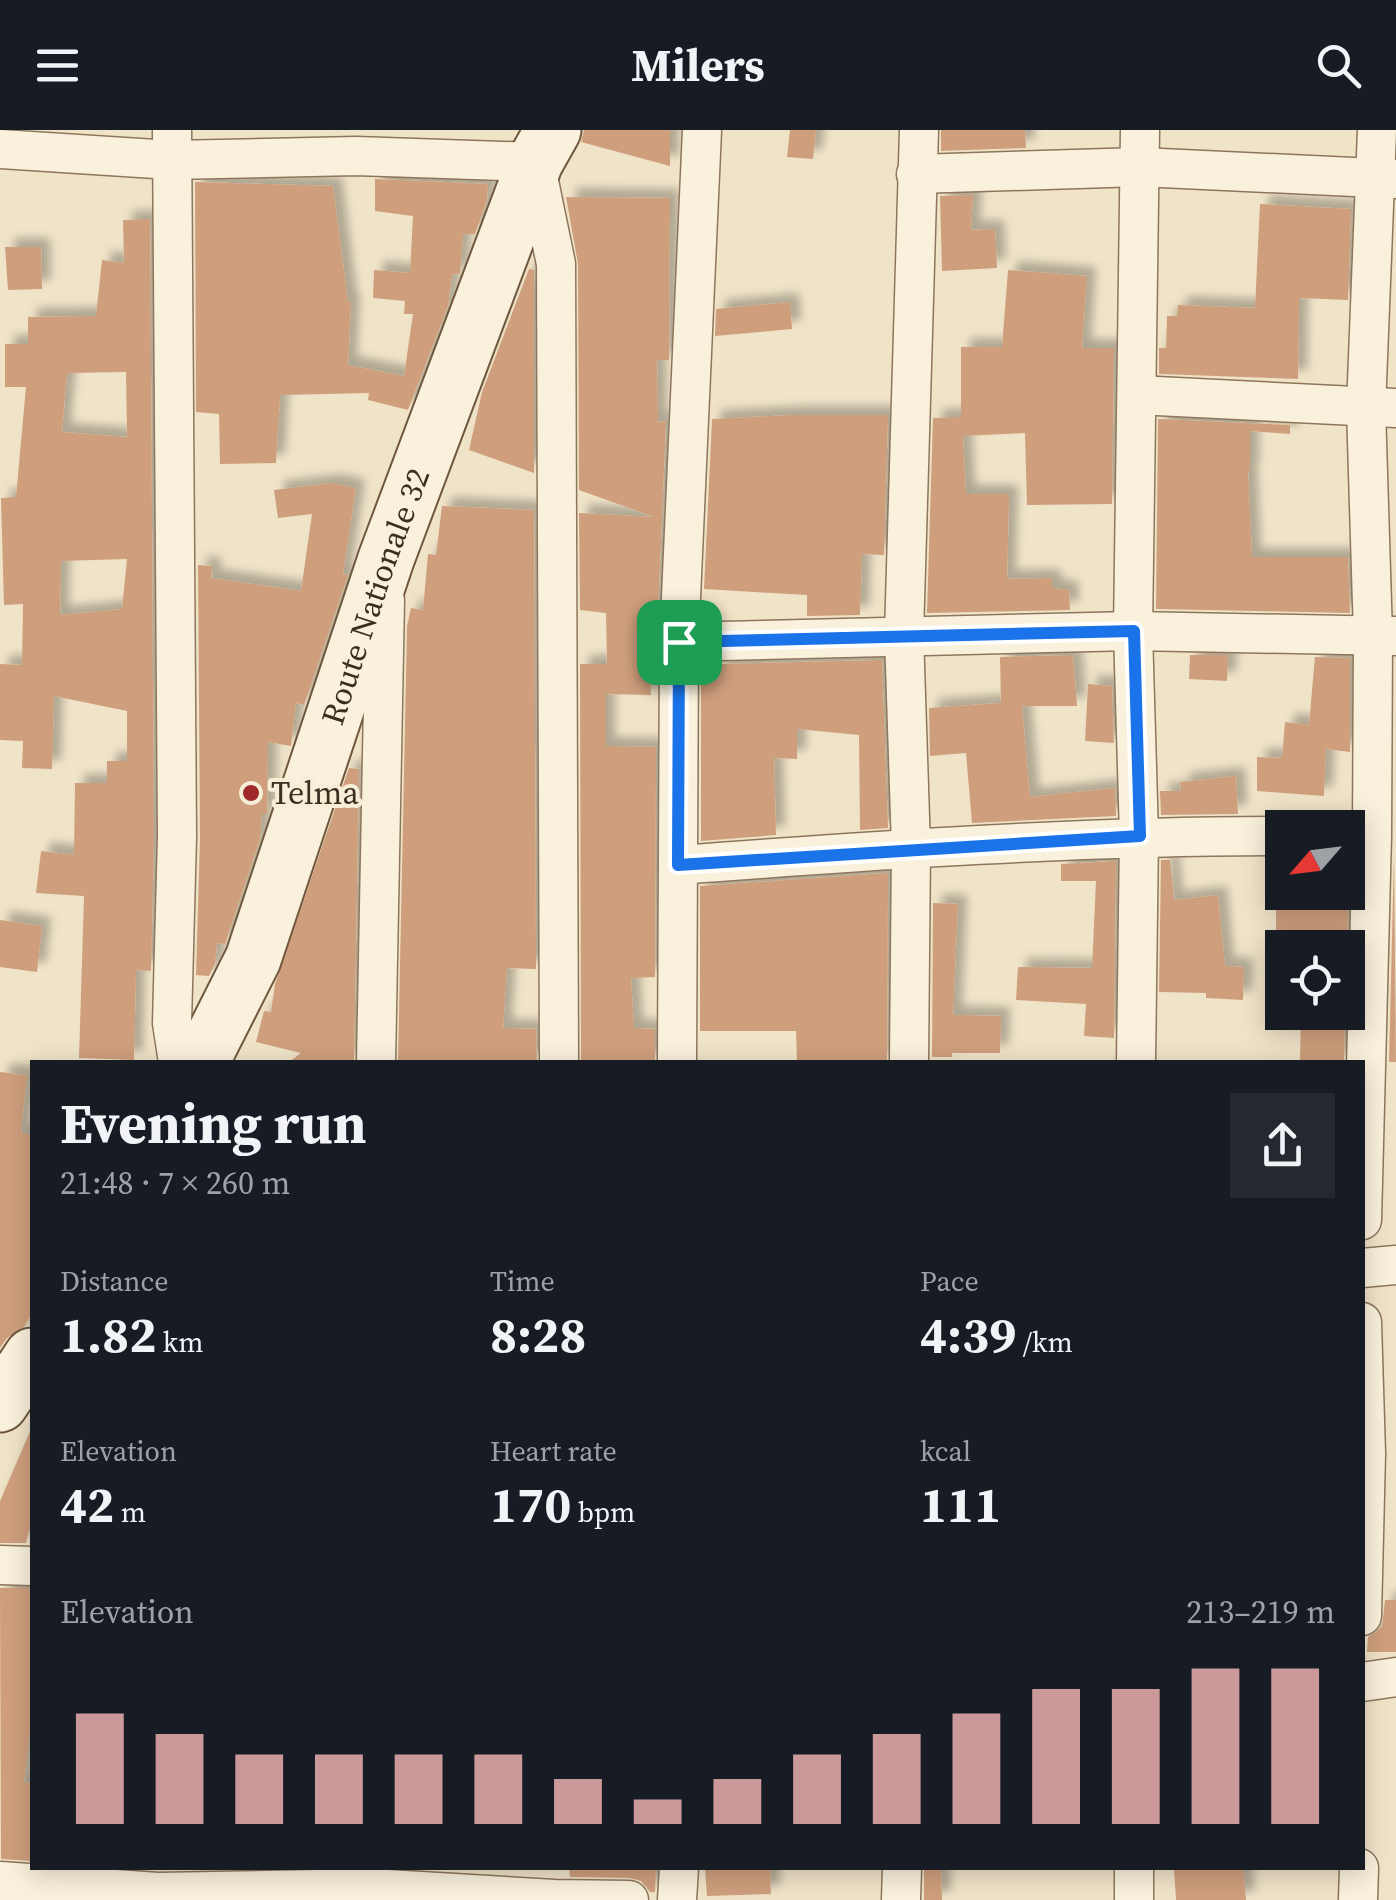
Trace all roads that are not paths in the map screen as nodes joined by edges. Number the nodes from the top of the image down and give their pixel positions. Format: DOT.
graph roads {
  1 [pos="702,130"];
  2 [pos="919,130"];
  3 [pos="1377,130"];
  4 [pos="171,145"];
  5 [pos="544,146"];
  6 [pos="0,149"];
  7 [pos="1140,149"];
  8 [pos="916,174"];
  9 [pos="1385,179"];
  10 [pos="1138,395"];
  11 [pos="1381,408"];
  12 [pos="386,560"];
  13 [pos="1134,631"];
  14 [pos="904,635"];
  15 [pos="1384,636"];
  16 [pos="679,642"];
  17 [pos="1372,835"];
  18 [pos="1140,836"];
  19 [pos="1265,836"];
  20 [pos="911,848"];
  21 [pos="678,865"];
  22 [pos="178,1060"];
  23 [pos="201,1060"];
  24 [pos="376,1060"];
  25 [pos="558,1060"];
  26 [pos="677,1060"];
  27 [pos="908,1060"];
  28 [pos="1136,1060"];
  29 [pos="1365,1104"];
  30 [pos="1396,1265"];
  31 [pos="1365,1268"];
  32 [pos="30,1359"];
  33 [pos="0,1404"];
  34 [pos="0,1565"];
  35 [pos="30,1566"];
  36 [pos="1396,1678"];
  37 [pos="1365,1682"];
  38 [pos="554,1870"];
  39 [pos="679,1870"];
  40 [pos="902,1870"];
  41 [pos="1134,1870"];
  42 [pos="1359,1870"];
  43 [pos="0,1881"];
  44 [pos="370,1885"];
  45 [pos="159,1886"];
  46 [pos="554,1900"];
  47 [pos="629,1900"];
  48 [pos="678,1900"];
  49 [pos="901,1900"];
  50 [pos="1134,1900"];
  51 [pos="1358,1900"];
  1 -- 16 [label="street"];
  2 -- 8 [label="street"];
  3 -- 9 [label="street"];
  4 -- 5 [label="street"];
  4 -- 6 [label="street"];
  4 -- 22 [label="street"];
  5 -- 12 [label="street, Route Nationale 32"];
  5 -- 25 [label="street"];
  7 -- 8 [label="street"];
  7 -- 9 [label="street"];
  7 -- 10 [label="street"];
  8 -- 14 [label="street"];
  9 -- 11 [label="street"];
  10 -- 11 [label="street"];
  10 -- 13 [label="street"];
  11 -- 15 [label="street"];
  12 -- 23 [label="street, Route Nationale 32"];
  12 -- 24 [label="street"];
  13 -- 14 [label="street"];
  13 -- 15 [label="street"];
  13 -- 18 [label="street"];
  14 -- 16 [label="street"];
  14 -- 20 [label="street"];
  15 -- 17 [label="street"];
  16 -- 21 [label="street"];
  17 -- 29 [label="street"];
  18 -- 19 [label="street"];
  18 -- 20 [label="street"];
  18 -- 28 [label="street"];
  20 -- 21 [label="street"];
  20 -- 27 [label="street"];
  21 -- 26 [label="street"];
  30 -- 31 [label="street"];
  32 -- 33 [label="street"];
  34 -- 35 [label="street"];
  36 -- 37 [label="street"];
  38 -- 46 [label="street"];
  39 -- 48 [label="street"];
  40 -- 49 [label="street"];
  41 -- 50 [label="street"];
  42 -- 51 [label="street"];
  43 -- 45 [label="street"];
  44 -- 45 [label="street"];
  44 -- 46 [label="street"];
  46 -- 47 [label="street"];
}
